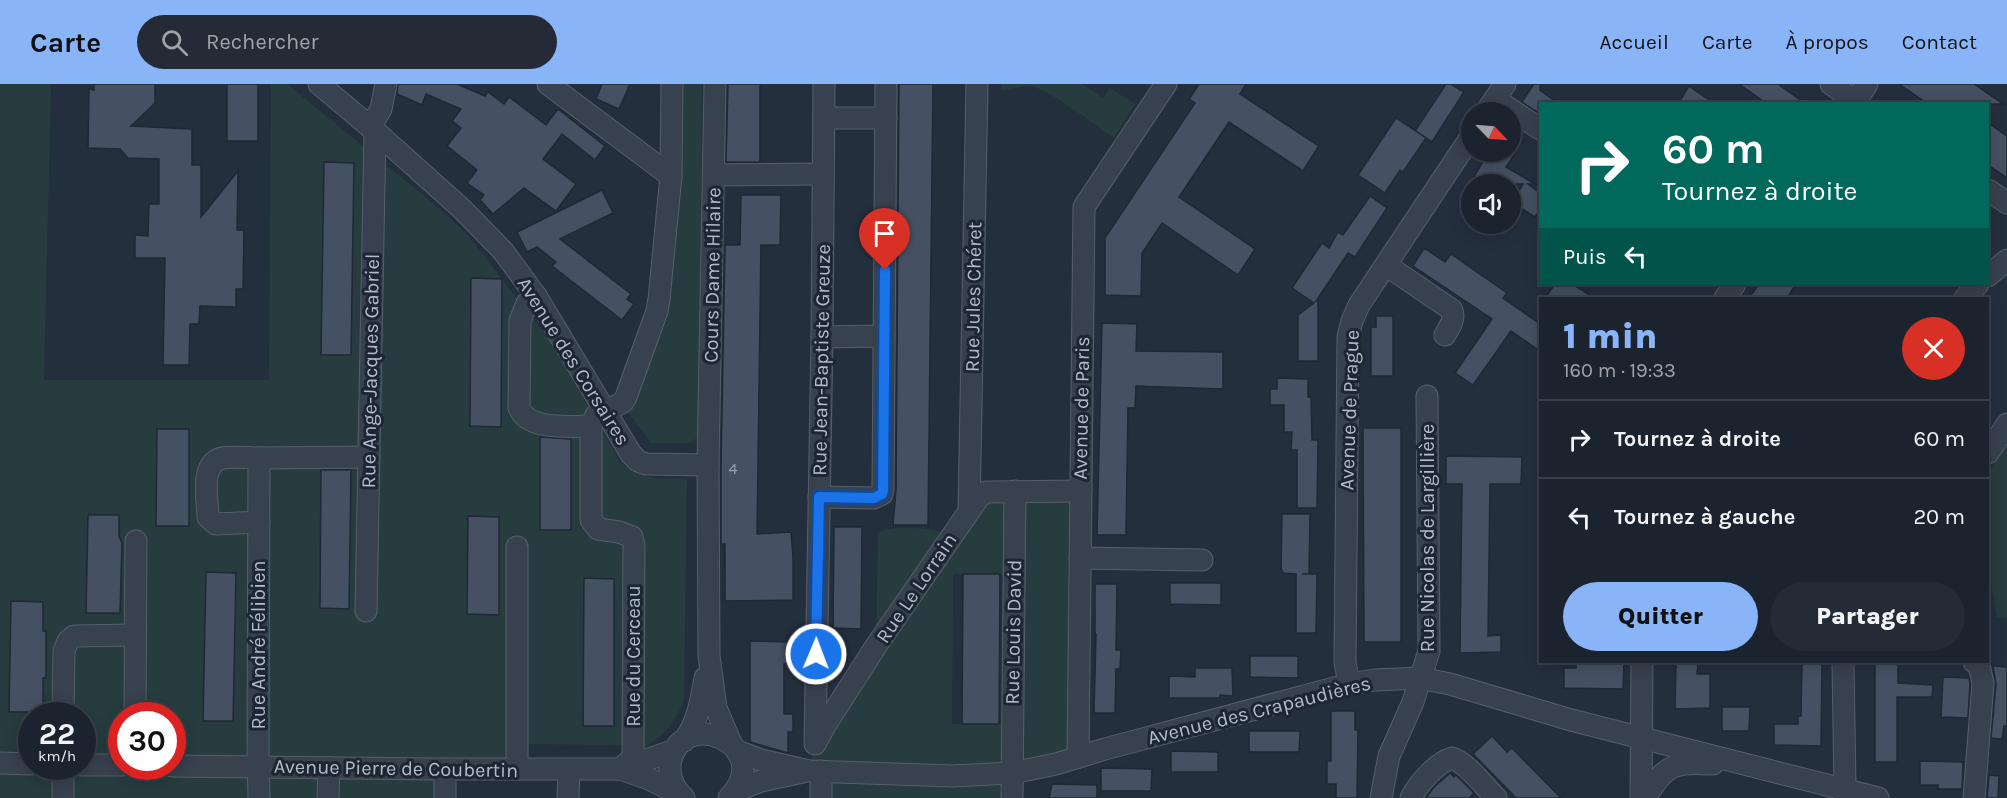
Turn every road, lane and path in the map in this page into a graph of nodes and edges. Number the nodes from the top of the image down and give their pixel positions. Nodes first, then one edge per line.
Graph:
1 (319, 84) edge
2 (386, 84) edge
3 (548, 84) edge
4 (672, 84) edge
5 (715, 84) edge
6 (824, 84) edge
7 (886, 84) edge
8 (977, 84) edge
9 (1166, 84) edge
10 (1831, 84) edge
11 (1859, 98) edge
12 (1496, 99) edge
13 (824, 118) junction
14 (886, 118) junction
15 (1539, 128) edge
16 (372, 129) junction
17 (1461, 152) edge
18 (823, 174) junction
19 (714, 175) junction
20 (671, 176) junction
21 (1989, 191) edge
22 (2007, 203) edge
23 (2007, 260) edge
24 (1386, 265) junction
25 (1989, 275) edge
26 (1977, 285) edge
27 (536, 296) junction
28 (1966, 297) edge
29 (1445, 335) dead end
30 (884, 336) junction
31 (822, 337) junction
32 (1427, 396) dead end
33 (606, 409) junction
34 (2007, 424) edge
35 (591, 426) junction
36 (1989, 451) edge
37 (369, 457) junction
38 (259, 458) junction
39 (708, 465) junction
40 (1014, 491) junction
41 (1081, 491) junction
42 (819, 497) junction
43 (969, 511) junction
44 (259, 522) junction
45 (136, 542) dead end
46 (517, 546) dead end
47 (1080, 558) junction
48 (1202, 560) dead end
49 (366, 611) dead end
50 (135, 635) junction
51 (709, 656) junction
52 (1642, 663) edge
53 (1843, 663) edge
54 (1975, 663) edge
55 (1420, 678) junction
56 (1349, 684) junction
57 (63, 702) edge
58 (135, 702) edge
59 (1642, 738) junction
60 (815, 744) junction
61 (680, 745) junction
62 (734, 747) junction
63 (1078, 757) junction
64 (0, 763) edge
65 (18, 764) edge
66 (1748, 765) junction
67 (186, 766) edge
68 (258, 767) junction
69 (329, 768) junction
70 (445, 769) junction
71 (517, 769) junction
72 (620, 769) junction
73 (569, 770) junction
74 (815, 771) junction
75 (1012, 773) junction
76 (63, 780) edge
77 (1845, 789) junction
78 (732, 795) edge
79 (1411, 795) edge
80 (681, 796) edge
81 (63, 798) edge
82 (259, 798) edge
83 (328, 798) edge
84 (445, 798) edge
85 (568, 798) edge
86 (821, 798) edge
87 (1012, 798) edge
88 (1381, 798) edge
89 (1496, 798) edge
90 (1643, 798) edge
91 (1878, 798) edge
92 (1974, 798) edge

1 - 16 street, Avenue des Corsaires
2 - 16 street
3 - 20 street
4 - 20 street
5 - 19 street, Cours Dame Hilaire
6 - 13 street, Rue Jean-Baptiste Greuze
7 - 14 street
8 - 43 street, Rue Jules Chéret
9 - 41 street, Avenue de Paris
10 - 11 street
12 - 15 street
13 - 14 street
13 - 18 street, Rue Jean-Baptiste Greuze
14 - 30 street
16 - 27 street, Avenue des Corsaires
16 - 37 street, Rue Ange-Jacques Gabriel
17 - 24 street, Avenue de Prague
18 - 19 street
18 - 31 street, Rue Jean-Baptiste Greuze
19 - 39 street, Cours Dame Hilaire
20 - 33 street
21 - 22 street
23 - 25 street
24 - 29 street
24 - 56 street, Avenue de Prague
26 - 28 street
27 - 33 street, Avenue des Corsaires
27 - 35 street
30 - 31 street
30 - 42 street
31 - 42 street, Rue Jean-Baptiste Greuze
32 - 55 street, Rue Nicolas de Largillière
33 - 35 street
33 - 39 street, Avenue des Corsaires
34 - 36 street
35 - 72 street, Rue du Cerceau
37 - 38 street
37 - 49 street, Rue Ange-Jacques Gabriel
38 - 44 street, Rue André Félibien
38 - 44 street
39 - 51 street
40 - 41 street, Rue Le Lorrain
40 - 43 street, Rue Le Lorrain
40 - 75 street, Rue Louis David
41 - 47 street, Avenue de Paris
42 - 60 street, Rue Jean-Baptiste Greuze
43 - 60 street, Rue Le Lorrain
44 - 68 street, Rue André Félibien
45 - 50 street
46 - 71 street
47 - 48 street
47 - 63 street, Avenue de Paris
50 - 57 street
50 - 58 street
51 - 61 street
51 - 62 street
52 - 59 street
53 - 77 street
54 - 92 street
55 - 56 street, Avenue des Crapaudières
55 - 59 street, Avenue des Crapaudières
55 - 88 street, Rue Nicolas de Largillière
56 - 63 street, Avenue des Crapaudières
59 - 66 street, Avenue des Crapaudières
59 - 90 street
60 - 74 street, Rue Le Lorrain
61 - 62 street, Avenue des Crapaudières
61 - 72 street, Avenue Pierre de Coubertin
61 - 80 street
62 - 74 street, Avenue des Crapaudières
62 - 78 street
63 - 75 street, Avenue des Crapaudières
64 - 65 street
66 - 77 street, Avenue des Crapaudières
66 - 90 street
67 - 68 street, Avenue Pierre de Coubertin
68 - 69 street, Avenue Pierre de Coubertin
68 - 82 street, Rue André Félibien
69 - 70 street, Avenue Pierre de Coubertin
69 - 83 street
70 - 71 street, Avenue Pierre de Coubertin
70 - 84 street
71 - 73 street, Avenue Pierre de Coubertin
72 - 73 street, Avenue Pierre de Coubertin
72 - 80 street, Avenue Pierre de Coubertin
73 - 85 street
74 - 75 street, Avenue des Crapaudières
74 - 78 street, Avenue des Crapaudières
74 - 86 street, Rue Le Lorrain
75 - 87 street, Rue Louis David
76 - 81 street
77 - 91 street, Avenue des Crapaudières
79 - 89 street

